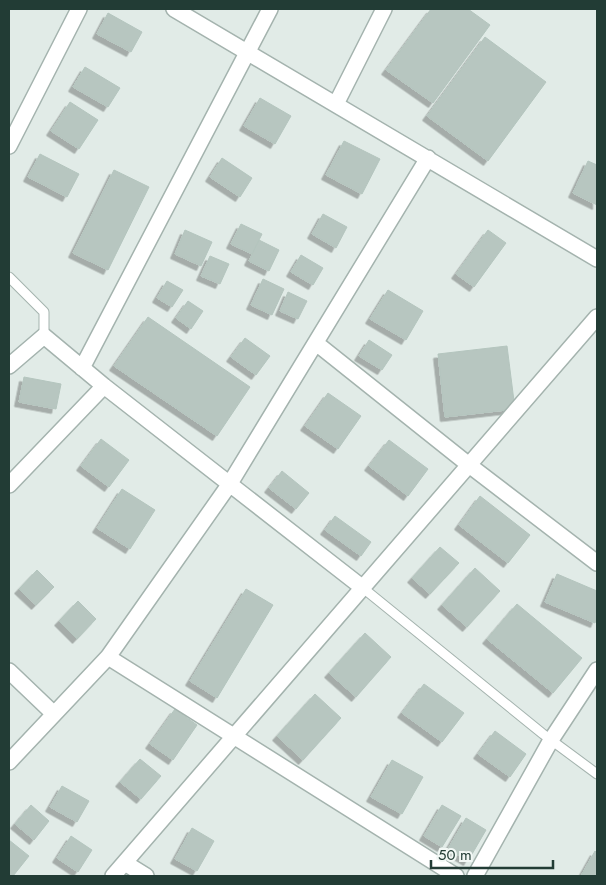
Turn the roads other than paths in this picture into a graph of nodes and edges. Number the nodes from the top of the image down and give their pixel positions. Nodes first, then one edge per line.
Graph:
1 (79, 9) edge
2 (174, 9) edge
3 (270, 9) edge
4 (384, 9) edge
5 (248, 52) junction
6 (336, 104) junction
7 (9, 146) edge
8 (428, 158) junction
9 (597, 259) edge
10 (9, 277) edge
11 (597, 317) edge
12 (44, 336) junction
13 (316, 343) junction
14 (9, 366) edge
15 (82, 368) junction
16 (104, 386) junction
17 (469, 465) junction
18 (9, 484) edge
19 (229, 485) junction
20 (597, 563) edge
21 (363, 588) junction
22 (108, 657) junction
23 (597, 670) edge
24 (9, 671) edge
25 (54, 714) junction
26 (234, 737) junction
27 (551, 740) junction
28 (9, 762) edge
29 (597, 774) edge
30 (125, 863) junction
31 (114, 876) edge
32 (146, 876) edge
33 (456, 876) edge
34 (475, 876) edge

1 - 7 street
2 - 5 street
3 - 5 street
4 - 6 street
5 - 6 street
5 - 15 street
6 - 8 street
8 - 9 street
8 - 13 street
10 - 12 lane
11 - 17 street
12 - 14 street
12 - 15 street
13 - 17 street
13 - 19 street
15 - 16 street
16 - 18 street
16 - 19 street
17 - 20 street
17 - 21 street
19 - 21 street
19 - 22 street
21 - 26 street
21 - 27 lane
22 - 25 street
22 - 26 street
23 - 27 street
24 - 25 street
25 - 28 street
26 - 30 street
26 - 33 street
27 - 29 lane
27 - 34 street
30 - 31 street
30 - 32 street

